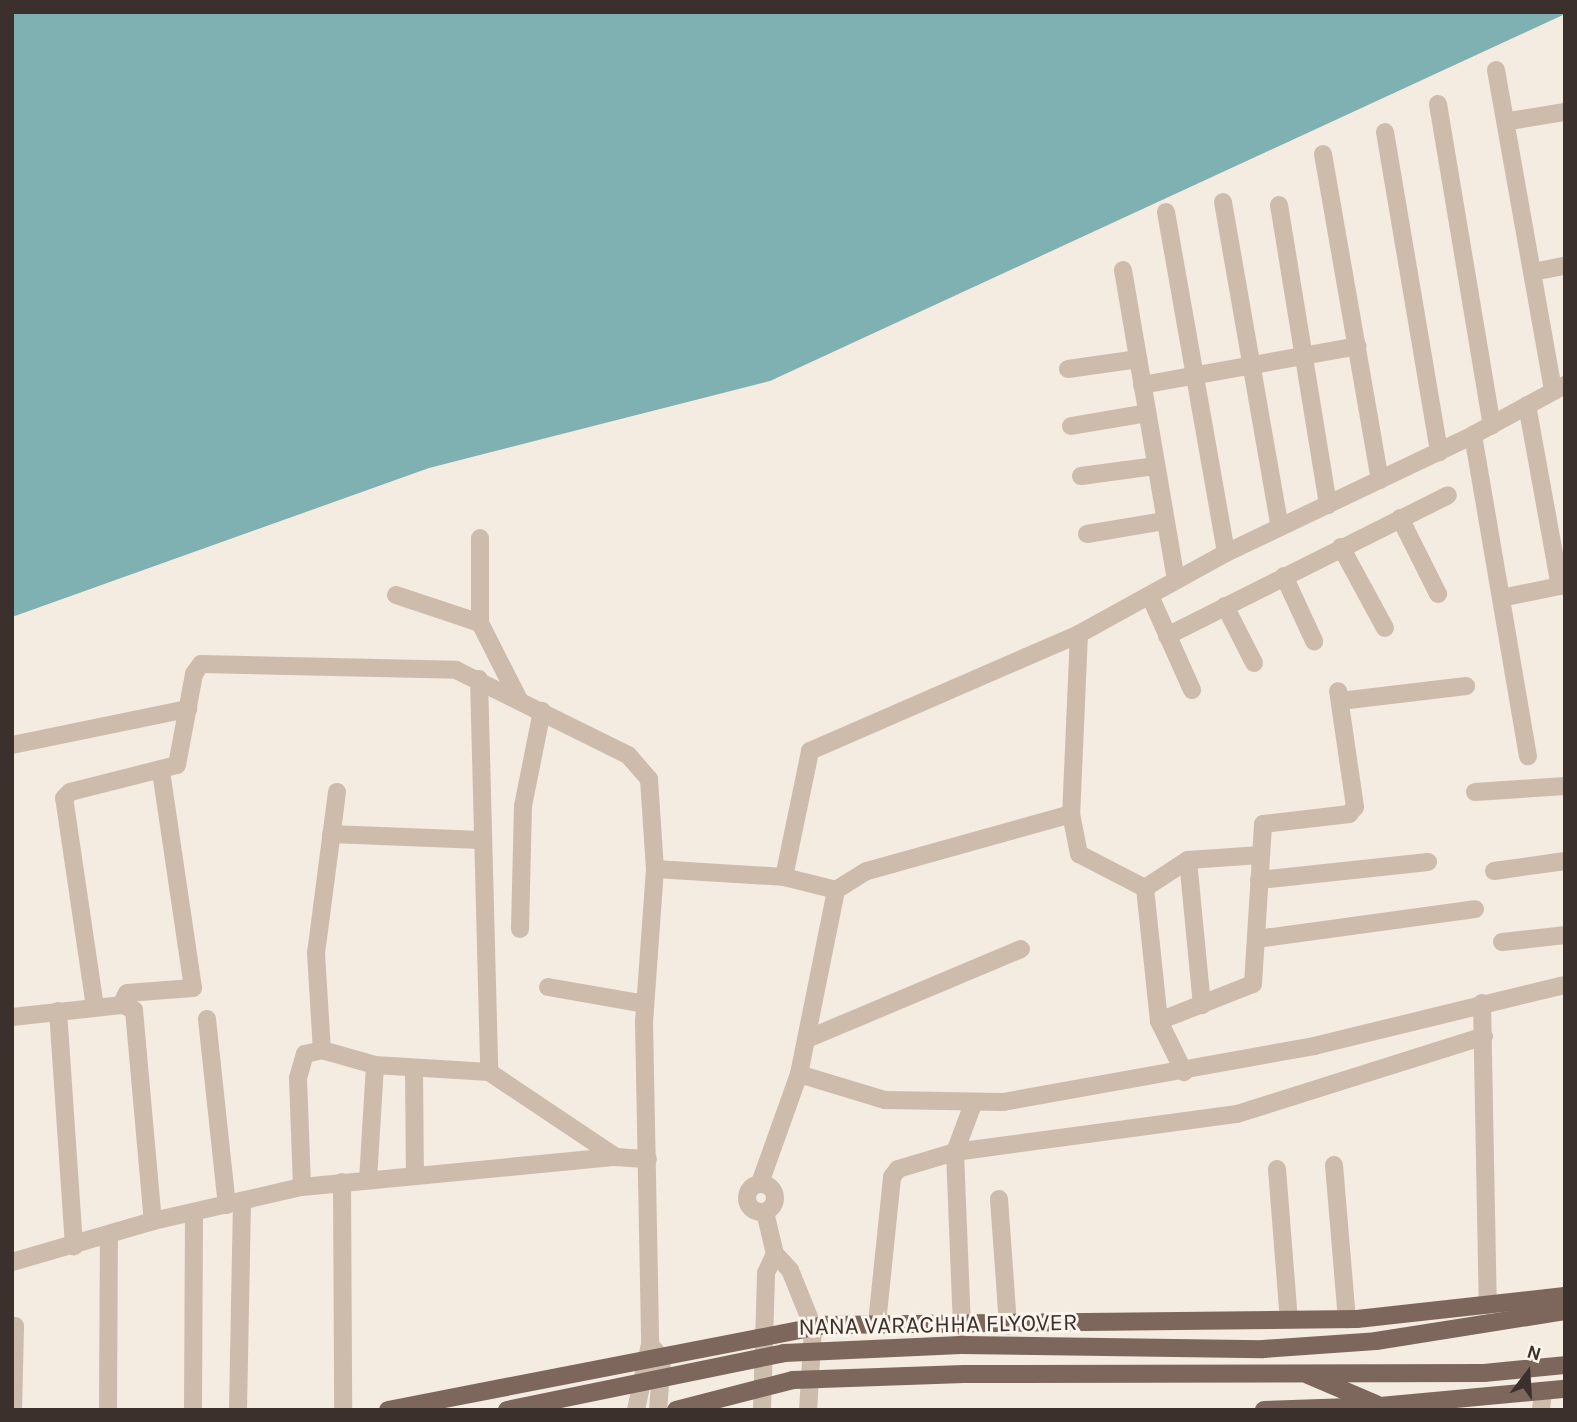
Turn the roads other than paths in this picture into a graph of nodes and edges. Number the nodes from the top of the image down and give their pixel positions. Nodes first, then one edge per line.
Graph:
1 (1496, 69) dead end
2 (1438, 104) dead end
3 (1565, 112) edge
4 (1508, 121) junction
5 (1385, 132) dead end
6 (1323, 154) dead end
7 (1223, 202) dead end
8 (1279, 205) dead end
9 (1166, 212) dead end
10 (1565, 266) edge
11 (1123, 270) dead end
12 (1533, 272) junction
13 (1358, 346) junction
14 (1304, 357) junction
15 (1138, 359) junction
16 (1251, 366) junction
17 (1068, 369) dead end
18 (1194, 375) junction
19 (1142, 385) junction
20 (1559, 388) edge
21 (1527, 405) junction
22 (1147, 413) junction
23 (1492, 425) junction
24 (1071, 426) dead end
25 (1473, 435) junction
26 (1439, 452) junction
27 (1156, 466) junction
28 (1081, 476) dead end
29 (1380, 480) junction
30 (1448, 495) dead end
31 (1328, 505) junction
32 (1400, 518) junction
33 (1166, 521) junction
34 (1280, 527) junction
35 (1087, 534) dead end
36 (480, 538) dead end
37 (1341, 547) junction
38 (1226, 553) junction
39 (1284, 576) junction
40 (1175, 580) junction
41 (1562, 586) edge
42 (1438, 594) dead end
43 (396, 595) dead end
44 (1150, 596) junction
45 (1501, 598) junction
46 (1225, 606) junction
47 (480, 624) junction
48 (1385, 628) dead end
49 (1079, 634) junction
50 (1167, 636) junction
51 (1314, 641) dead end
52 (1254, 663) dead end
53 (479, 679) junction
54 (1466, 686) dead end
55 (1192, 690) dead end
56 (520, 700) junction
57 (188, 709) junction
58 (542, 711) junction
59 (12, 745) edge
60 (1528, 756) dead end
61 (161, 770) junction
62 (1565, 786) edge
63 (337, 792) dead end
64 (1475, 792) dead end
65 (1071, 814) junction
66 (331, 834) junction
67 (481, 840) junction
68 (1260, 855) junction
69 (1188, 860) junction
70 (1565, 861) edge
71 (1429, 862) dead end
72 (655, 869) junction
73 (1494, 871) dead end
74 (784, 877) junction
75 (1259, 880) junction
76 (1145, 888) junction
77 (836, 890) junction
78 (1475, 909) dead end
79 (520, 929) dead end
80 (1565, 934) edge
81 (1257, 939) junction
82 (1502, 942) dead end
83 (1021, 949) dead end
84 (1565, 985) edge
85 (548, 988) dead end
86 (1482, 1003) junction
87 (645, 1004) junction
88 (121, 1005) junction
89 (1202, 1005) junction
90 (95, 1007) junction
91 (58, 1011) junction
92 (12, 1017) edge
93 (207, 1019) dead end
94 (1159, 1021) junction
95 (1484, 1036) junction
96 (807, 1039) junction
97 (322, 1050) junction
98 (374, 1065) junction
99 (414, 1068) junction
100 (489, 1072) junction
101 (1184, 1072) junction
102 (799, 1074) junction
103 (973, 1104) junction
104 (955, 1153) junction
105 (615, 1157) junction
106 (648, 1159) junction
107 (1334, 1165) dead end
108 (1277, 1169) dead end
109 (415, 1174) junction
110 (368, 1181) junction
111 (342, 1182) junction
112 (302, 1187) junction
113 (999, 1199) dead end
114 (235, 1203) junction
115 (194, 1212) junction
116 (153, 1221) junction
117 (109, 1235) junction
118 (74, 1246) junction
119 (775, 1254) junction
120 (12, 1262) edge
121 (1565, 1296) edge
122 (1488, 1305) junction
123 (1556, 1312) edge
124 (1417, 1313) junction
125 (1347, 1319) junction
126 (1289, 1320) junction
127 (877, 1323) junction
128 (15, 1326) dead end
129 (1007, 1326) junction
130 (813, 1327) junction
131 (962, 1327) junction
132 (1453, 1329) junction
133 (765, 1338) junction
134 (1376, 1341) junction
135 (650, 1344) junction
136 (662, 1359) junction
137 (644, 1363) junction
138 (1565, 1365) edge
139 (1302, 1372) junction
140 (1485, 1373) junction
141 (1565, 1389) edge
142 (1543, 1391) junction
143 (1447, 1400) junction
144 (1380, 1406) junction
145 (13, 1410) edge
146 (108, 1410) edge
147 (193, 1410) edge
148 (238, 1410) edge
149 (343, 1410) edge
150 (388, 1410) edge
151 (507, 1410) edge
152 (636, 1410) edge
153 (658, 1410) edge
154 (677, 1410) edge
155 (762, 1410) edge
156 (808, 1410) edge
157 (1264, 1410) edge
158 (1541, 1410) edge

1 - 4 street
2 - 23 street
3 - 4 street
4 - 12 street
5 - 26 street
6 - 13 street
7 - 16 street
8 - 14 street
9 - 18 street
10 - 12 street
11 - 15 street
12 - 20 street
13 - 14 street
13 - 29 street
14 - 16 street
14 - 31 street
15 - 17 street
15 - 19 street
16 - 18 street
16 - 34 street
18 - 19 street
18 - 38 street
19 - 22 street
20 - 21 street
21 - 23 street
21 - 41 street
22 - 24 street
22 - 27 street
23 - 25 street
25 - 26 street
25 - 45 street
26 - 29 street
27 - 28 street
27 - 33 street
29 - 31 street
30 - 32 street
31 - 34 street
32 - 37 street
32 - 42 street
33 - 35 street
33 - 40 street
34 - 38 street
36 - 47 street
37 - 39 street
37 - 48 street
38 - 40 street
39 - 46 street
39 - 51 street
40 - 44 street
41 - 45 street
43 - 47 street
44 - 49 street
44 - 50 street
45 - 60 street
46 - 50 street
46 - 52 street
47 - 56 street
49 - 65 street
49 - 74 street
50 - 55 street
53 - 56 street
53 - 57 street
53 - 67 street
54 - 68 street
56 - 58 street
57 - 59 street
57 - 61 street
58 - 72 street
58 - 79 street
61 - 88 street
61 - 90 street
62 - 64 street
63 - 66 street
65 - 76 street
65 - 77 street
66 - 67 street
66 - 97 street
67 - 100 street
68 - 69 street
68 - 75 street
69 - 76 street
69 - 89 street
70 - 73 street
71 - 75 street
72 - 74 street
72 - 87 street
74 - 77 street
75 - 81 street
76 - 94 street
77 - 96 street
78 - 81 street
80 - 82 street
81 - 89 street
83 - 96 street
84 - 86 street
85 - 87 street
86 - 95 street
86 - 101 street
87 - 106 street
88 - 90 street
88 - 116 street
89 - 94 street
90 - 91 street
91 - 92 street
91 - 118 street
93 - 114 street
94 - 101 street
95 - 104 street
95 - 122 street
96 - 102 street
97 - 98 street
97 - 112 street
98 - 99 street
98 - 110 street
99 - 100 street
99 - 109 street
100 - 105 street
101 - 103 street
102 - 103 street
102 - 119 street
103 - 104 street
104 - 127 street
104 - 131 street
105 - 106 street
105 - 109 street
106 - 135 street
107 - 125 street
108 - 126 street
109 - 110 street
110 - 111 street
111 - 112 street
111 - 149 street
112 - 114 street
113 - 129 street
114 - 115 street
114 - 148 street
115 - 116 street
115 - 147 street
116 - 117 street
117 - 118 street
117 - 146 street
118 - 120 street
119 - 130 street
119 - 133 street
121 - 122 main road
122 - 124 main road
123 - 132 main road, NANA VARACHHA FLYOVER
124 - 125 main road
124 - 132 main road
124 - 134 main road
125 - 126 main road
126 - 129 main road
127 - 130 main road
127 - 131 main road
128 - 145 street
129 - 131 main road
130 - 133 main road
130 - 156 street
132 - 134 main road, NANA VARACHHA FLYOVER
133 - 136 main road
133 - 155 street
134 - 151 main road, NANA VARACHHA FLYOVER
135 - 136 street
135 - 137 street
136 - 137 main road
136 - 153 street
137 - 150 main road
137 - 152 street
138 - 140 main road, NANA VARACHHA FLYOVER
139 - 140 main road, NANA VARACHHA FLYOVER
139 - 144 main road
139 - 154 main road, NANA VARACHHA FLYOVER
140 - 143 main road
141 - 142 main road
142 - 143 main road
142 - 158 street
143 - 144 main road
144 - 157 main road

